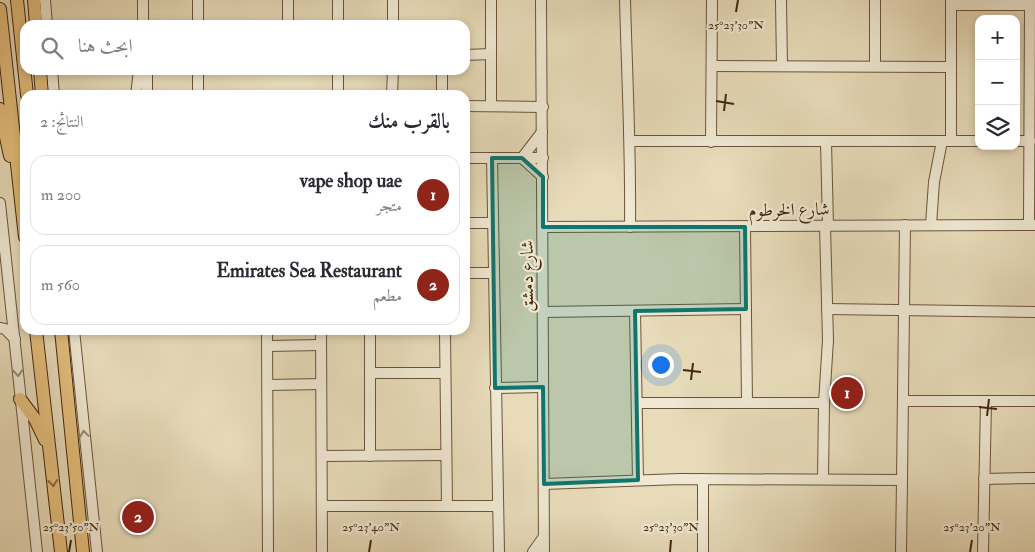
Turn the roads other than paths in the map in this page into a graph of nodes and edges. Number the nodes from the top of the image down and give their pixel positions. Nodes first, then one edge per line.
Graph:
1 (17, 0) edge
2 (34, 0) edge
3 (44, 0) edge
4 (143, 0) edge
5 (198, 0) edge
6 (288, 0) edge
7 (338, 0) edge
8 (393, 0) edge
9 (491, 0) edge
10 (541, 0) edge
11 (625, 0) edge
12 (712, 0) edge
13 (782, 0) edge
14 (875, 0) edge
15 (951, 3) edge
16 (1030, 3) edge
17 (0, 10) edge
18 (36, 20) edge
19 (46, 20) edge
20 (143, 20) edge
21 (198, 20) edge
22 (288, 20) edge
23 (338, 20) edge
24 (393, 20) edge
25 (20, 36) edge
26 (491, 54) junction
27 (470, 55) edge
28 (1033, 60) edge
29 (712, 66) junction
30 (782, 66) junction
31 (875, 66) junction
32 (951, 67) junction
33 (24, 75) edge
34 (52, 75) edge
35 (138, 75) edge
36 (147, 75) edge
37 (198, 75) edge
38 (338, 75) edge
39 (392, 75) edge
40 (442, 75) edge
41 (26, 90) edge
42 (54, 90) edge
43 (137, 90) edge
44 (147, 90) edge
45 (198, 90) edge
46 (338, 90) edge
47 (392, 90) edge
48 (442, 90) edge
49 (470, 106) edge
50 (491, 106) junction
51 (543, 107) junction
52 (0, 109) edge
53 (543, 131) junction
54 (631, 141) junction
55 (946, 141) junction
56 (975, 141) edge
57 (1020, 141) edge
58 (1030, 141) junction
59 (711, 142) junction
60 (826, 142) junction
61 (470, 158) edge
62 (492, 158) junction
63 (522, 158) junction
64 (543, 158) junction
65 (543, 177) junction
66 (20, 197) joint
67 (0, 203) edge
68 (470, 223) edge
69 (493, 223) junction
70 (905, 225) junction
71 (932, 225) junction
72 (1032, 225) edge
73 (827, 226) junction
74 (543, 227) junction
75 (630, 227) junction
76 (745, 227) junction
77 (8, 272) junction
78 (470, 273) edge
79 (494, 273) junction
80 (0, 286) edge
81 (746, 309) junction
82 (827, 309) junction
83 (906, 309) junction
84 (635, 311) junction
85 (543, 312) junction
86 (1035, 312) edge
87 (0, 328) edge
88 (37, 335) edge
89 (61, 335) edge
90 (75, 335) edge
91 (267, 335) edge
92 (321, 335) edge
93 (370, 335) edge
94 (445, 335) edge
95 (16, 338) junction
96 (321, 345) junction
97 (268, 346) junction
98 (370, 373) junction
99 (445, 373) junction
100 (321, 384) junction
101 (269, 385) junction
102 (544, 387) junction
103 (495, 388) junction
104 (20, 400) junction
105 (904, 401) junction
106 (986, 401) junction
107 (1035, 401) edge
108 (824, 402) junction
109 (636, 403) junction
110 (747, 404) junction
111 (50, 452) junction
112 (446, 455) junction
113 (322, 456) junction
114 (370, 456) junction
115 (823, 478) junction
116 (1035, 478) edge
117 (703, 479) junction
118 (984, 479) junction
119 (638, 480) junction
120 (902, 480) junction
121 (544, 484) junction
122 (322, 506) junction
123 (447, 506) junction
124 (498, 506) junction
125 (79, 520) junction
126 (544, 537) junction
127 (38, 552) edge
128 (60, 552) edge
129 (83, 552) edge
130 (91, 552) edge
131 (97, 552) edge
132 (268, 552) edge
133 (322, 552) edge
134 (499, 552) edge
135 (533, 552) edge
136 (544, 552) edge
137 (554, 552) edge
138 (703, 552) edge
139 (901, 552) edge
140 (983, 552) edge

1 - 25 main road
2 - 18 main road
3 - 19 street
4 - 20 street
5 - 21 street
6 - 22 street
7 - 23 street
8 - 24 street
9 - 26 street
10 - 51 street, شارع دمشق
11 - 54 street
12 - 29 street
13 - 30 street
14 - 31 street
15 - 16 street
15 - 32 street
16 - 28 street
17 - 66 main road
26 - 27 street
26 - 50 street
28 - 58 street
29 - 30 street
29 - 59 street
30 - 31 street
31 - 32 street
32 - 55 street
33 - 41 main road
34 - 42 street
35 - 43 street
36 - 44 street
37 - 45 street
38 - 46 street
39 - 47 street
40 - 48 street
49 - 50 street
50 - 51 street
51 - 53 street, شارع دمشق
52 - 66 main road
53 - 63 street
53 - 64 street, شارع دمشق
54 - 59 street
54 - 75 street
55 - 56 street
55 - 60 street
55 - 71 street
57 - 58 street
58 - 72 street
59 - 60 street
60 - 73 street
61 - 62 street
62 - 63 street
62 - 69 street
63 - 64 street
63 - 65 street
64 - 65 street, شارع دمشق
65 - 74 street, شارع دمشق
67 - 77 street
68 - 69 street
69 - 79 street
70 - 71 street, شارع الخرطوم
70 - 73 street, شارع الخرطوم
70 - 83 street
71 - 72 street, شارع الخرطوم
73 - 76 street, شارع الخرطوم
73 - 82 street
74 - 75 street, شارع الخرطوم
74 - 85 street, شارع دمشق
75 - 76 street, شارع الخرطوم
76 - 81 street
77 - 80 street
77 - 95 street
78 - 79 street
79 - 103 street
81 - 84 street
81 - 110 street
82 - 83 street
82 - 108 street
83 - 86 street
83 - 105 street
84 - 85 street
84 - 109 street
85 - 102 street, شارع دمشق
87 - 95 street
88 - 111 main road
89 - 125 main road
131 -> 90 street
91 - 97 street
92 - 96 street
93 - 98 street
94 - 99 street
95 -> 104 street
96 - 97 street
96 - 100 street
97 - 101 street
98 - 99 street
98 - 114 street
99 - 112 street
100 - 101 street
100 - 113 street
101 - 132 street
102 - 103 street
102 - 121 street, شارع دمشق
103 - 124 street
104 - 111 main road
104 - 127 street
105 - 106 street
105 - 120 street
106 - 107 street
106 - 118 street
108 - 110 street
108 - 115 street
109 - 110 street
109 - 119 street
111 -> 128 main road
112 - 114 street
112 - 123 street
113 - 114 street
113 - 122 street
115 - 117 street
115 - 120 street
116 - 118 street
117 - 119 street
117 - 138 street
118 - 140 street
119 - 121 street
120 - 139 street
121 - 126 street, شارع دمشق
122 - 123 street
122 - 133 street
123 - 124 street
124 - 134 street
125 - 129 main road
125 - 130 main road
126 - 135 street
126 - 136 street, شارع دمشق
126 - 137 street

